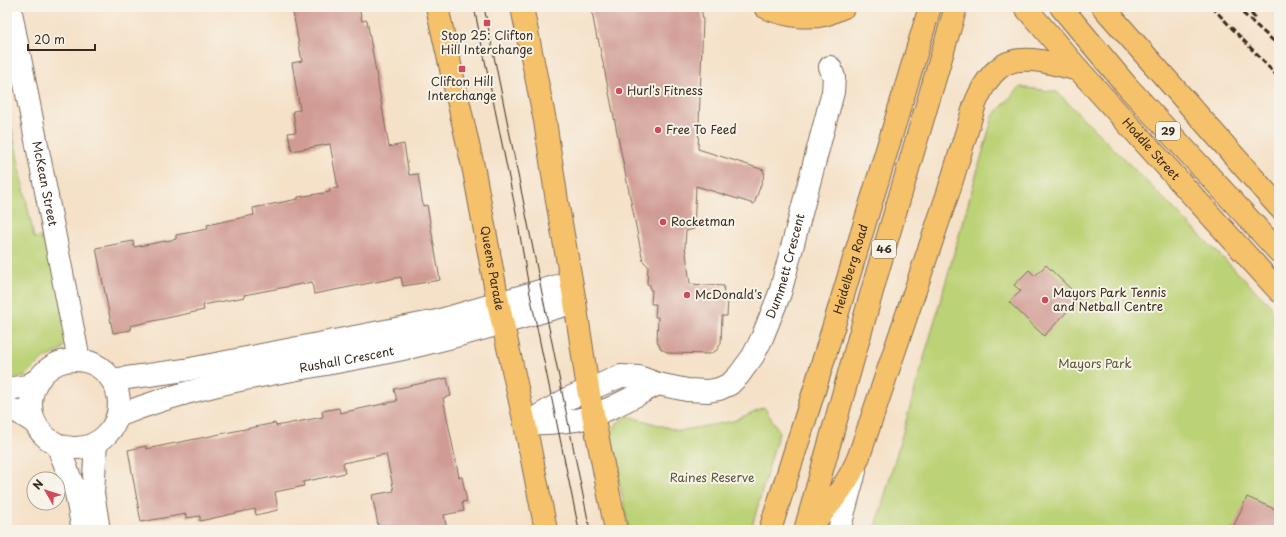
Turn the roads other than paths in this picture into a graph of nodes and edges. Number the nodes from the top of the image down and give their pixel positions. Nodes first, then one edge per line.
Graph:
1 (10, 7) edge
2 (437, 7) edge
3 (522, 7) edge
4 (765, 7) edge
5 (844, 7) edge
6 (1026, 7) edge
7 (1061, 7) edge
8 (1103, 7) edge
9 (930, 10) edge
10 (955, 10) edge
11 (830, 67) dead end
12 (1079, 70) junction
13 (1279, 207) edge
14 (1279, 252) edge
15 (1279, 290) edge
16 (573, 292) junction
17 (500, 313) junction
18 (79, 360) junction
19 (40, 378) junction
20 (112, 380) junction
21 (658, 384) junction
22 (7, 389) edge
23 (588, 389) junction
24 (7, 407) edge
25 (593, 414) junction
26 (118, 416) junction
27 (35, 423) junction
28 (525, 424) junction
29 (96, 443) junction
30 (57, 444) junction
31 (859, 456) junction
32 (83, 530) edge
33 (99, 530) edge
34 (546, 530) edge
35 (616, 530) edge
36 (770, 530) edge
37 (807, 530) edge
38 (839, 530) edge

1 - 18 street, McKean Street
2 - 17 main road, Queens Parade
3 - 16 main road
4 - 5 main road
6 - 12 main road, Hoddle Street / 29
7 - 14 main road, Hoddle Street / 29
8 - 13 main road
9 - 36 main road, Heidelberg Road / 46
10 - 37 main road, 46
11 - 21 street, Dummett Crescent
12 - 15 main road, Hoddle Street / 29
12 - 31 main road
16 - 17 street, Rushall Crescent
16 - 23 main road
17 - 20 street, Rushall Crescent
17 - 26 street, Rushall Crescent
17 - 28 main road, Queens Parade
18 - 19 street
18 - 20 street
19 - 22 street
19 - 27 street
20 - 26 street
21 - 23 street, Dummett Crescent
21 - 25 street
23 - 25 main road
23 - 28 street, Dummett Crescent
24 - 27 street
25 - 28 street
25 - 35 main road
26 - 29 street
27 - 30 street
28 - 34 main road, Queens Parade
29 - 30 street
29 - 33 street
30 - 32 street
31 - 37 main road
31 - 38 street

